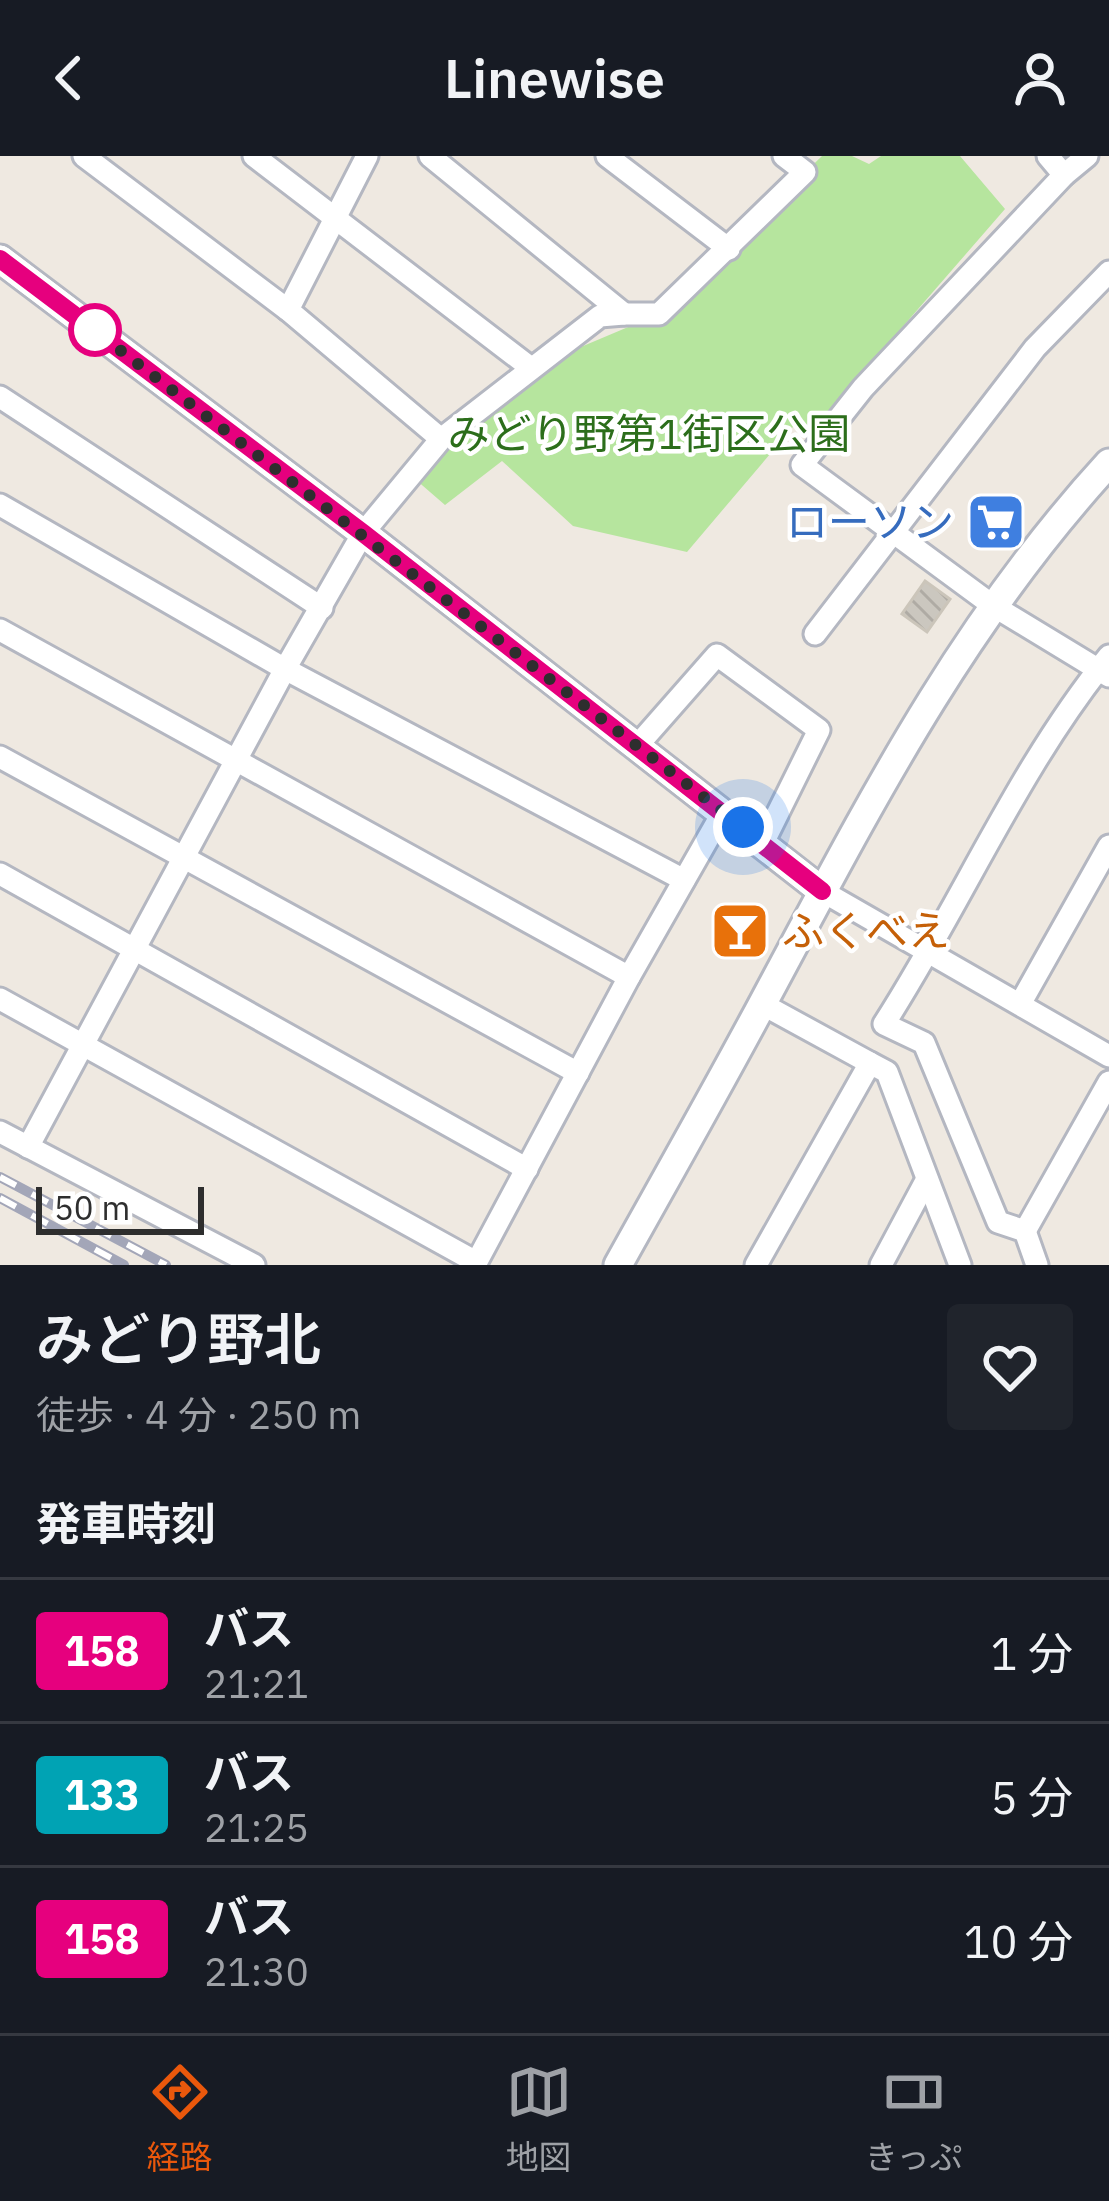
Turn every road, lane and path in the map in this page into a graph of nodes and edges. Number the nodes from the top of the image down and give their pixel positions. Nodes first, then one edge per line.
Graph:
1 (84, 156) edge
2 (254, 156) edge
3 (367, 156) edge
4 (430, 156) edge
5 (607, 156) edge
6 (784, 156) edge
7 (1048, 156) edge
8 (1087, 156) edge
9 (807, 164) edge
10 (1064, 175) junction
11 (334, 219) junction
12 (729, 249) junction
13 (0, 259) edge
14 (1109, 272) edge
15 (288, 310) junction
16 (624, 314) junction
17 (531, 368) junction
18 (0, 397) edge
19 (441, 439) junction
20 (1109, 464) edge
21 (0, 505) edge
22 (891, 532) junction
23 (363, 533) junction
24 (992, 605) junction
25 (322, 608) junction
26 (0, 630) edge
27 (815, 634) dead end
28 (1106, 667) edge
29 (285, 669) junction
30 (638, 746) junction
31 (0, 757) edge
32 (236, 760) junction
33 (723, 812) junction
34 (763, 843) junction
35 (1109, 846) edge
36 (182, 860) junction
37 (0, 874) edge
38 (684, 880) junction
39 (822, 891) junction
40 (134, 949) junction
41 (929, 954) junction
42 (629, 977) junction
43 (0, 999) edge
44 (762, 1004) junction
45 (1020, 1004) junction
46 (81, 1045) junction
47 (1109, 1056) edge
48 (870, 1063) junction
49 (578, 1073) junction
50 (1109, 1082) edge
51 (0, 1132) edge
52 (28, 1147) junction
53 (527, 1169) junction
54 (927, 1179) junction
55 (1025, 1231) junction
56 (476, 1263) edge
57 (254, 1265) edge
58 (618, 1265) edge
59 (756, 1265) edge
60 (881, 1265) edge
61 (960, 1265) edge
62 (1037, 1265) edge

1 - 15 street
2 - 11 street
3 - 11 street
4 - 16 street
5 - 12 street
6 - 9 street
7 - 10 street
8 - 10 street
9 - 12 street
10 - 22 street
11 - 15 street
11 - 17 street
12 - 16 street
13 - 23 street
14 - 22 street
15 - 19 street
16 - 17 street
17 - 19 street
18 - 25 street
19 - 23 street
20 - 24 street
21 - 29 street
22 - 24 street
22 - 27 street
23 - 25 street
23 - 30 street
24 - 28 street
24 - 39 street
25 - 29 street
26 - 32 street
28 - 41 street
29 - 32 street
29 - 38 street
30 - 33 street
30 - 34 street
31 - 36 street
32 - 36 street
32 - 42 street
33 - 34 street
33 - 38 street
34 - 39 street
35 - 45 street
36 - 40 street
36 - 49 street
37 - 40 street
38 - 42 street
39 - 41 street
39 - 44 street
40 - 46 street
40 - 53 street
41 - 45 street
41 - 55 street
42 - 49 street
43 - 46 street
44 - 48 street
44 - 58 street
45 - 47 street
46 - 52 street
46 - 56 street
48 - 54 street
48 - 59 street
49 - 53 street
50 - 55 street
51 - 52 street
52 - 57 street
53 - 56 street
54 - 60 street
54 - 61 street
55 - 62 street

